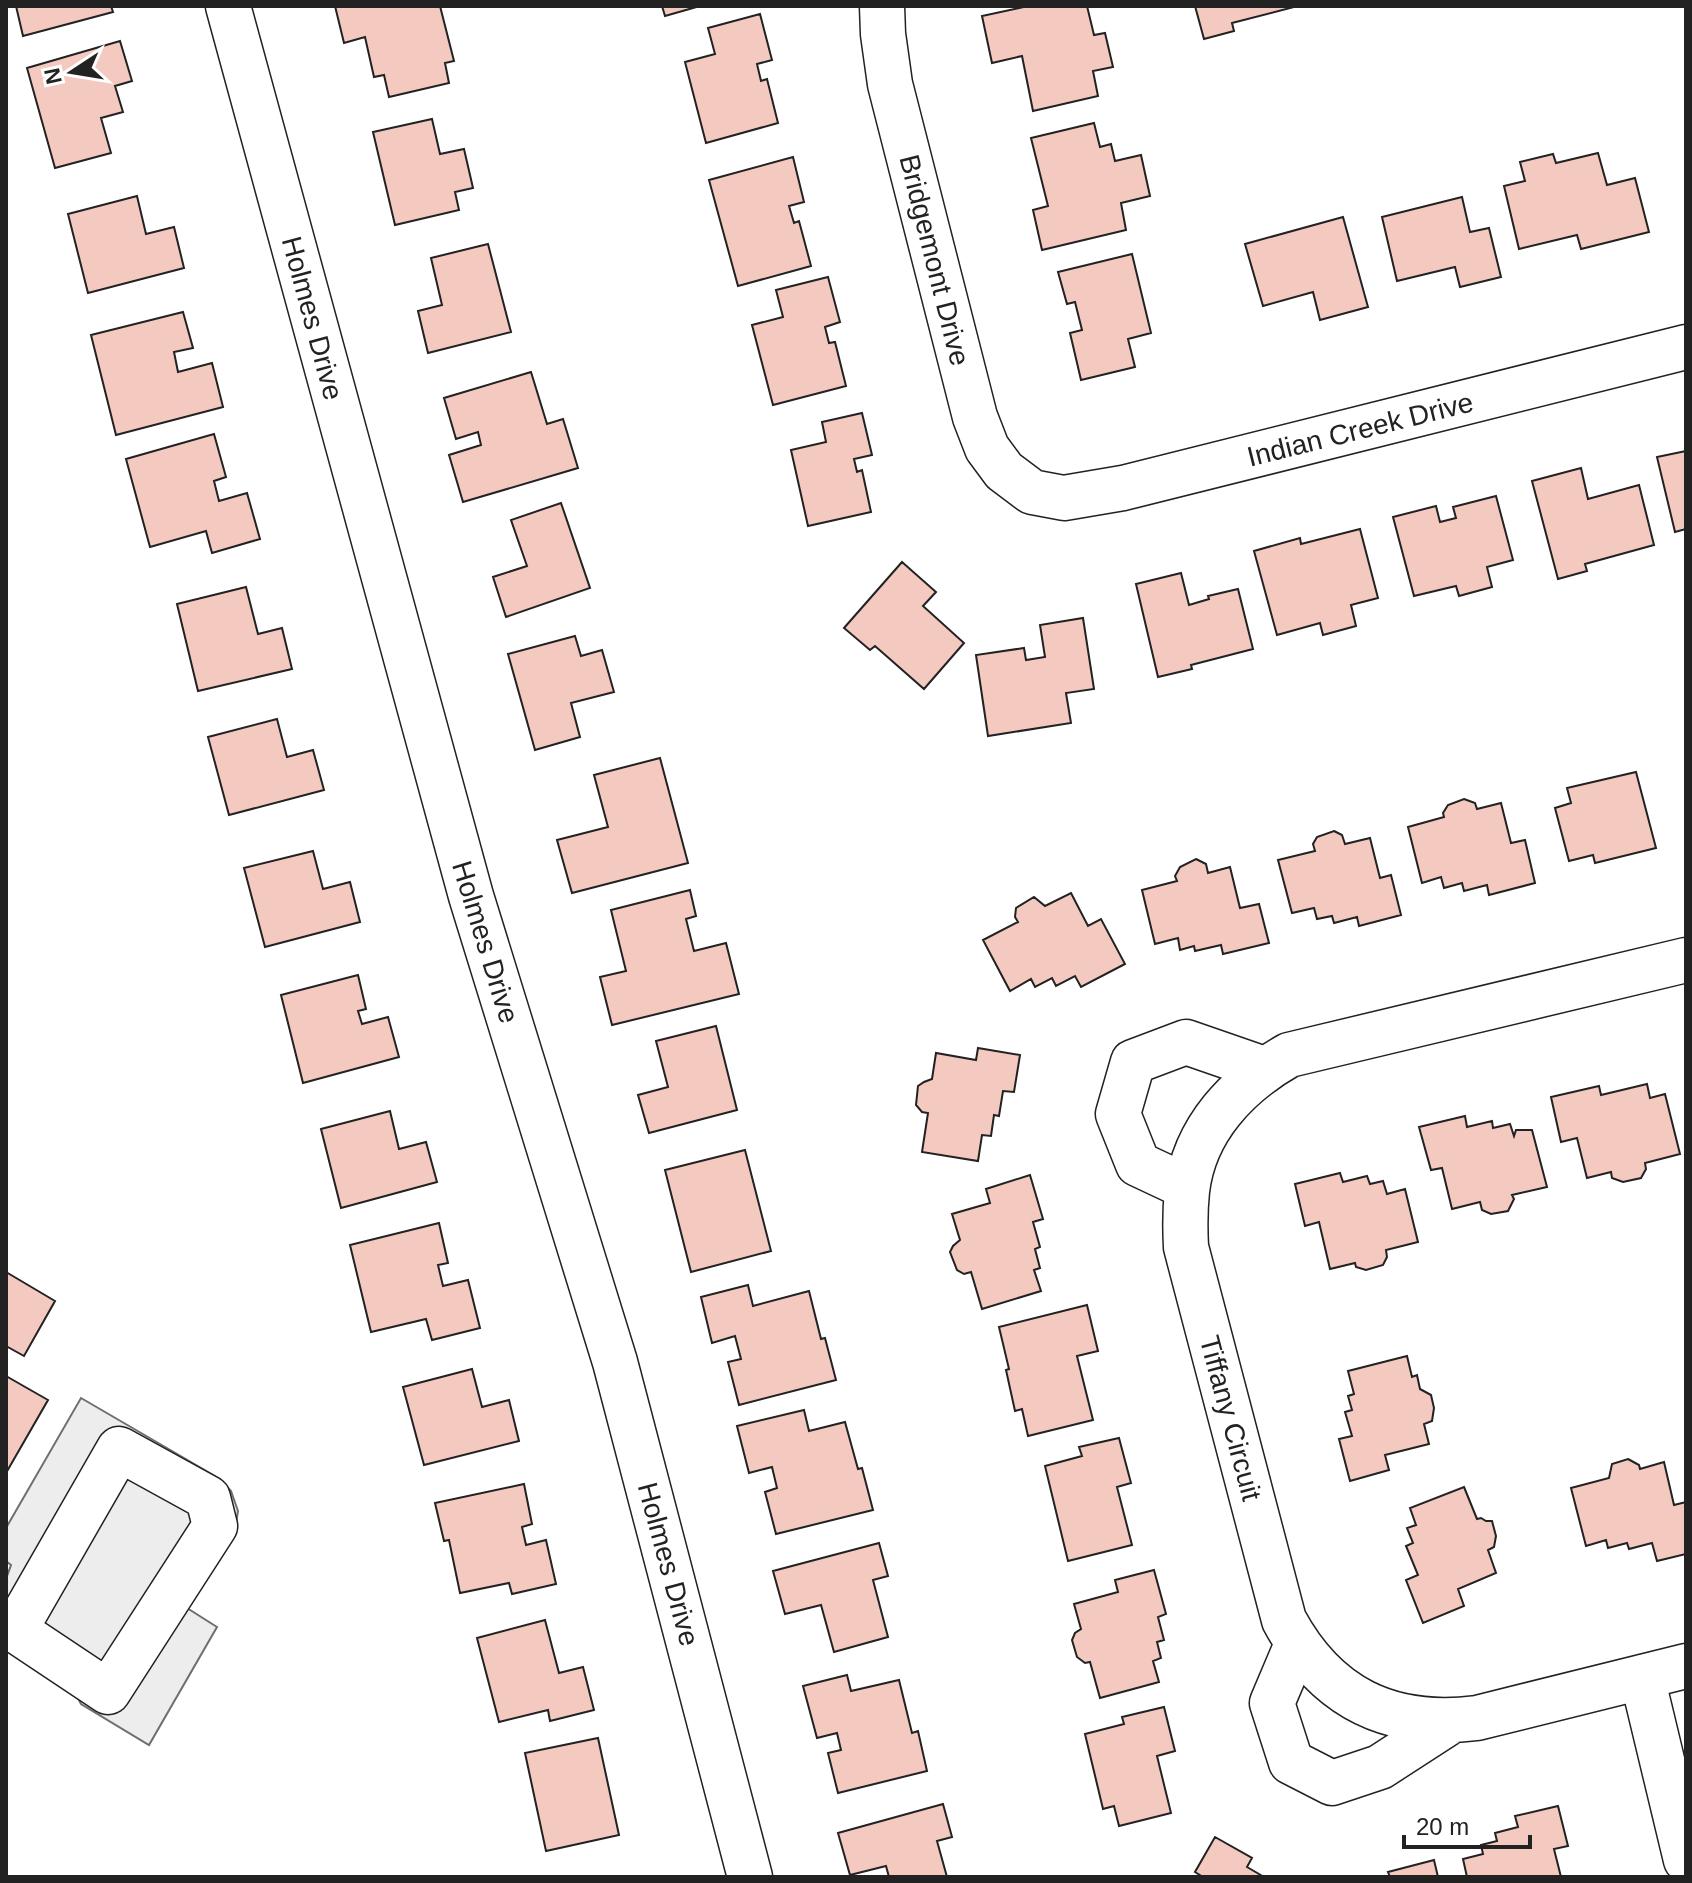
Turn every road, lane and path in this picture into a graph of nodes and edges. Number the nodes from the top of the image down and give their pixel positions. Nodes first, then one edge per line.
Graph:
1 (228, 6) edge
2 (882, 6) edge
3 (1686, 347) edge
4 (1032, 492) joint
5 (1686, 960) edge
6 (1264, 1069) junction
7 (1187, 1187) junction
8 (10, 1628) edge
9 (1297, 1644) junction
10 (1686, 1666) edge
11 (1642, 1677) junction
12 (1451, 1721) junction
13 (1686, 1860) edge
14 (750, 1877) edge

1 - 14 street, Holmes Drive
2 - 4 street, Bridgemont Drive
3 - 4 street, Indian Creek Drive
5 - 6 street, Tiffany Circuit
6 - 7 street, Tiffany Circuit
6 - 7 street
7 - 9 street, Tiffany Circuit
8 - 8 street
9 - 12 street, Tiffany Circuit
9 - 12 street, Tiffany Circuit
10 - 11 street, Tiffany Circuit
11 - 12 street, Tiffany Circuit
11 - 13 street

